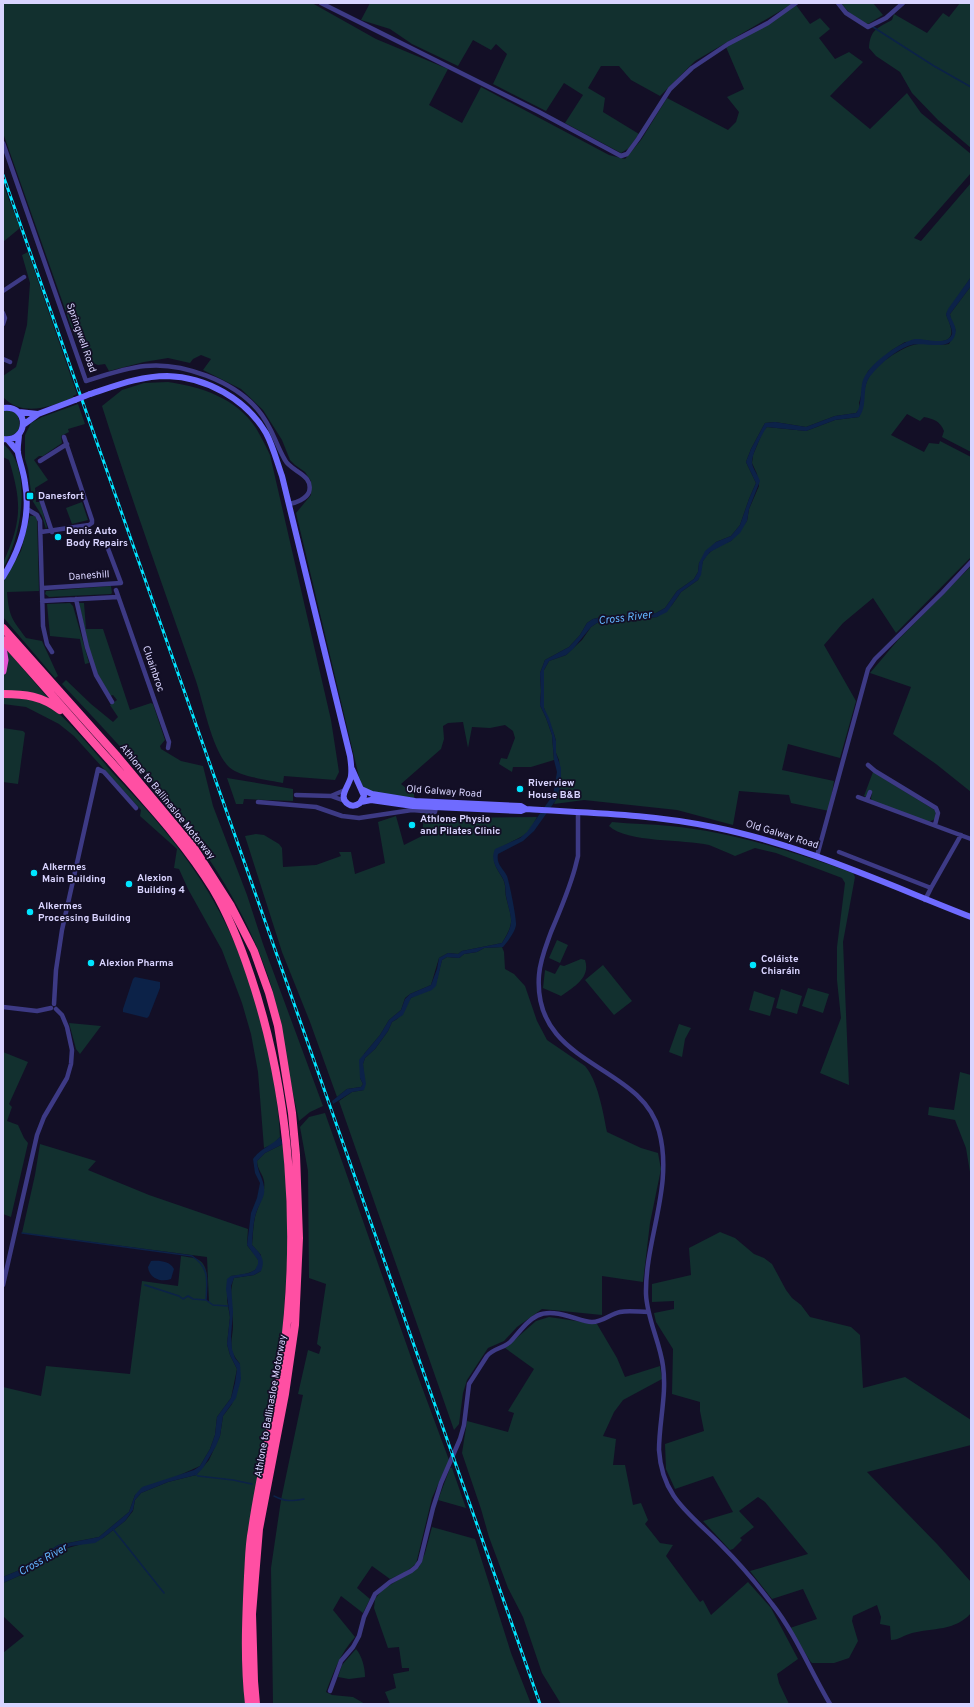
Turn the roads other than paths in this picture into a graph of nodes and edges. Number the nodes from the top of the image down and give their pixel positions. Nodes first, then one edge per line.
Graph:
1 (322, 3) edge
2 (796, 3) edge
3 (838, 3) edge
4 (903, 3) edge
5 (3, 143) edge
6 (24, 277) dead end
7 (3, 292) edge
8 (3, 313) edge
9 (3, 324) edge
10 (3, 359) edge
11 (10, 362) dead end
12 (3, 401) edge
13 (6, 407) edge
14 (19, 412) junction
15 (38, 414) junction
16 (23, 425) junction
17 (19, 434) junction
18 (64, 436) dead end
19 (5, 439) edge
20 (67, 444) junction
21 (18, 452) junction
22 (40, 461) dead end
23 (40, 493) dead end
24 (289, 504) junction
25 (27, 509) junction
26 (41, 532) junction
27 (52, 532) junction
28 (107, 546) dead end
29 (971, 562) edge
30 (3, 577) edge
31 (43, 588) junction
32 (116, 590) dead end
33 (118, 597) junction
34 (76, 599) junction
35 (42, 601) junction
36 (3, 628) edge
37 (3, 640) edge
38 (3, 648) edge
39 (52, 652) dead end
40 (3, 671) edge
41 (3, 694) edge
42 (112, 702) dead end
43 (77, 724) junction
44 (168, 748) dead end
45 (868, 765) dead end
46 (352, 769) junction
47 (360, 788) junction
48 (346, 789) junction
49 (870, 792) dead end
50 (296, 795) dead end
51 (302, 796) junction
52 (331, 796) junction
53 (858, 796) dead end
54 (867, 800) junction
55 (345, 801) junction
56 (258, 802) dead end
57 (361, 802) junction
58 (300, 805) junction
59 (436, 807) junction
60 (136, 808) dead end
61 (526, 809) junction
62 (578, 812) junction
63 (935, 825) junction
64 (961, 835) junction
65 (971, 839) edge
66 (839, 852) dead end
67 (817, 856) junction
68 (931, 888) junction
69 (925, 900) junction
70 (971, 917) edge
71 (3, 1007) edge
72 (54, 1007) junction
73 (3, 1285) edge
74 (648, 1312) junction
75 (330, 1691) dead end
76 (249, 1704) edge
77 (256, 1704) edge
78 (830, 1704) edge

1 - 2 street
3 - 4 street
5 - 24 street, Springwell Road
6 - 7 street
8 - 9 street
10 - 11 street
12 - 13 main road
13 - 14 main road
14 - 15 main road
14 - 16 main road
15 - 16 main road
15 - 24 main road, bridge
16 - 17 main road
17 - 19 main road
17 - 21 main road
18 - 20 street
19 - 21 main road
20 - 22 street
20 - 27 street
21 - 25 main road
23 - 27 street
24 - 46 main road
25 - 26 street
25 - 30 main road
26 - 27 street
26 - 31 street
28 - 31 street, Daneshill
29 - 67 street
31 - 35 street
32 - 33 street, Cluainbroc
33 - 34 street
33 - 44 street, Cluainbroc
34 - 35 street
34 - 42 street
35 - 39 street
36 - 77 highway, Athlone to Ballinasloe Motorway
37 - 43 highway, Athlone to Ballinasloe Motorway
38 - 40 highway
41 - 43 highway
43 - 76 highway, Athlone to Ballinasloe Motorway
45 - 63 street
46 - 47 main road
46 - 48 main road
47 - 48 main road
47 - 57 main road
47 - 61 main road, Old Galway Road
48 - 52 street
48 - 55 main road
49 - 54 street
50 - 51 street
51 - 52 street
51 - 58 street
52 - 55 street
53 - 54 street
54 - 63 street
55 - 57 main road
56 - 58 street
57 - 59 main road, Old Galway Road
58 - 59 street
59 - 61 main road, Old Galway Road
60 - 72 street
61 - 62 main road, Old Galway Road
62 - 67 main road, Old Galway Road
62 - 74 street
63 - 64 street
64 - 65 street
64 - 68 street
66 - 68 street
67 - 69 main road, Old Galway Road
68 - 69 street
69 - 70 main road, Old Galway Road
71 - 72 street
72 - 73 street
74 - 75 street
74 - 78 street

